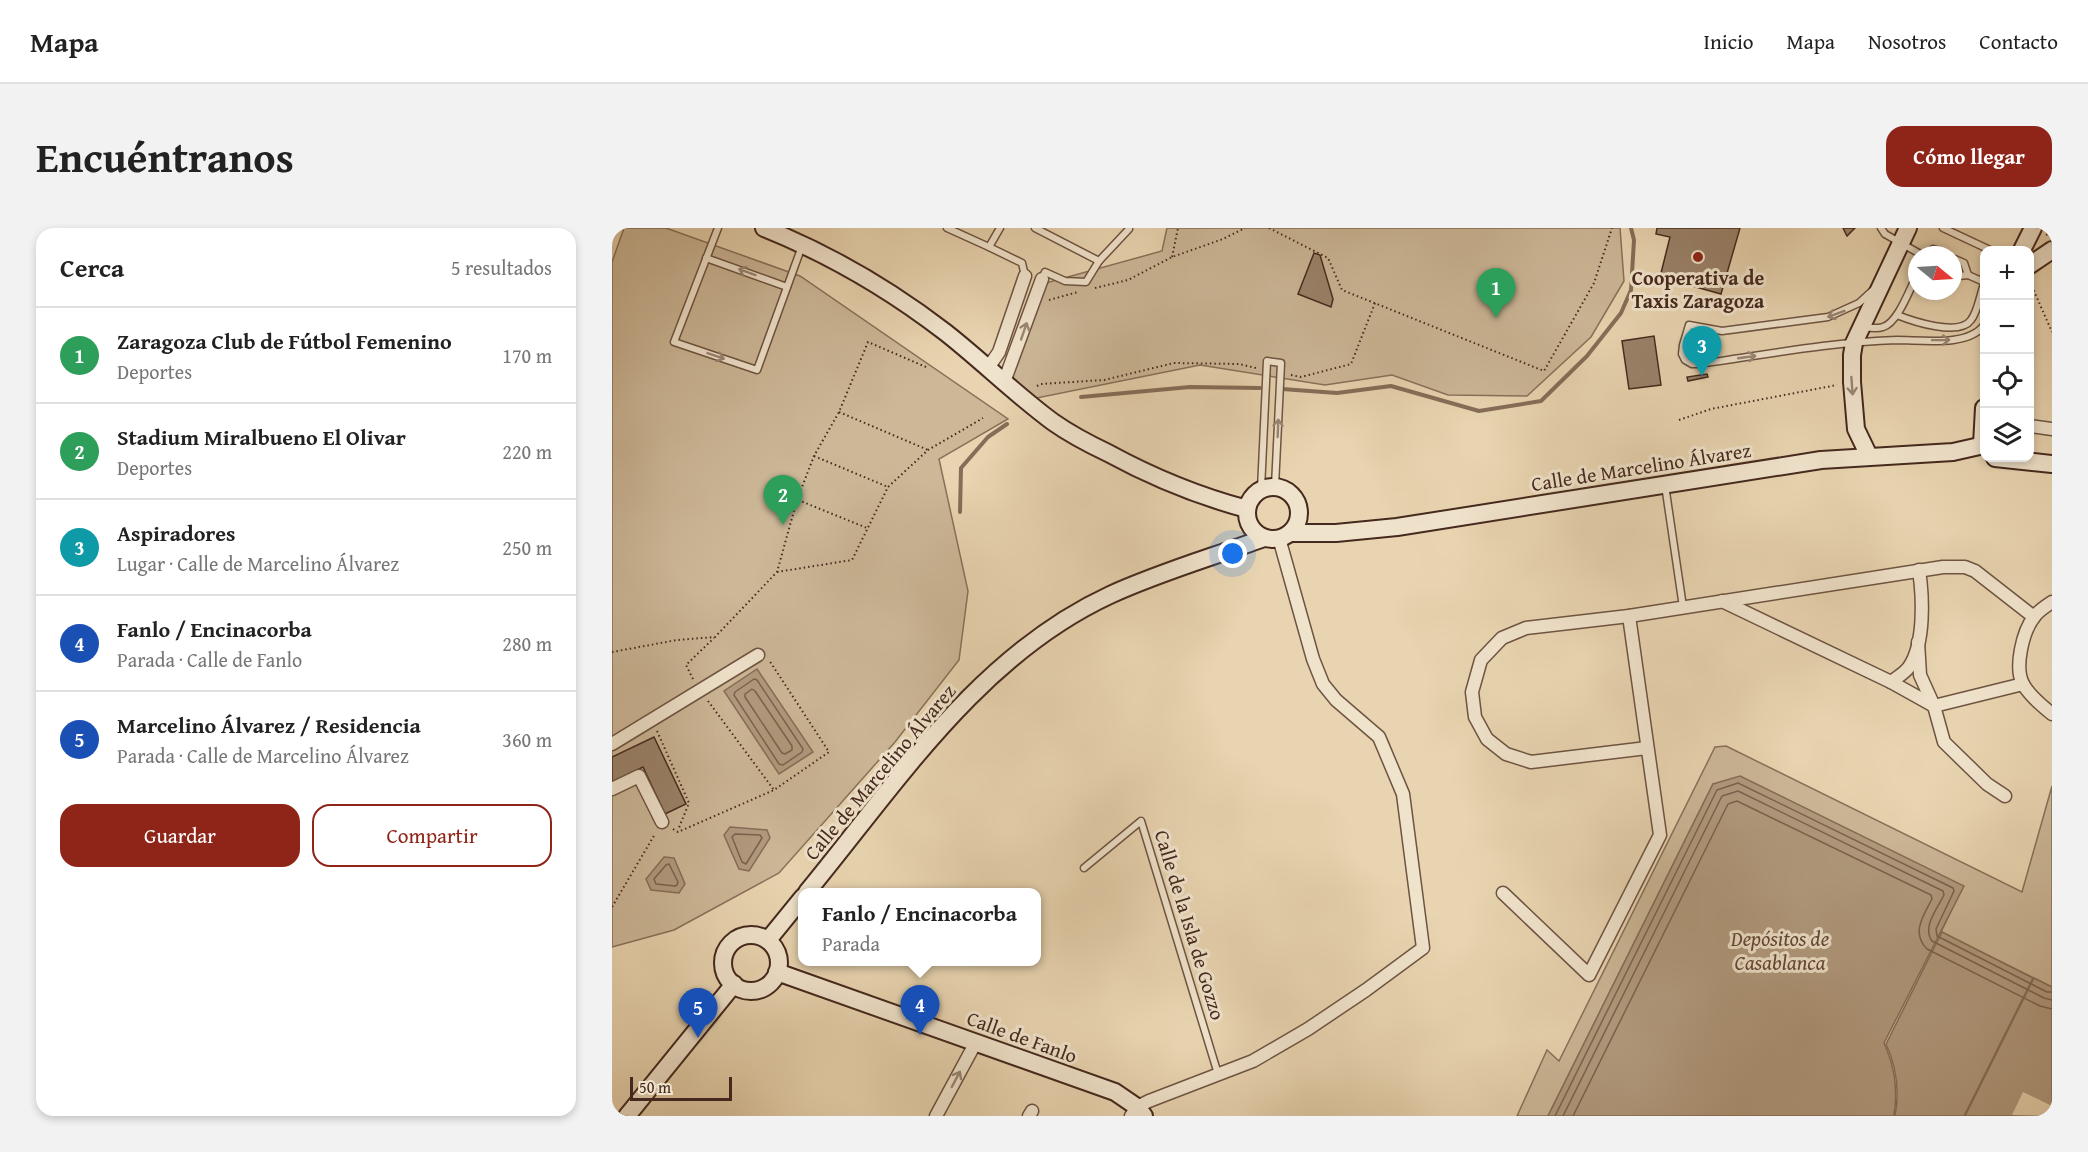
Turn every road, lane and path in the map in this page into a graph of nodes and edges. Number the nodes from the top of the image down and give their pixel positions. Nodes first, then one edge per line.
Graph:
1 (718, 228) edge
2 (764, 228) edge
3 (946, 228) edge
4 (1000, 228) edge
5 (1035, 228) edge
6 (1127, 228) edge
7 (1178, 228) edge
8 (1245, 228) edge
9 (1269, 228) edge
10 (1612, 228) edge
11 (1881, 228) edge
12 (1943, 228) edge
13 (2033, 228) edge
14 (1905, 235) edge
15 (803, 243) junction
16 (1915, 246) edge
17 (1981, 246) edge
18 (2024, 246) edge
19 (989, 247) junction
20 (2052, 250) edge
21 (1172, 257) junction
22 (706, 258) junction
23 (1099, 261) junction
24 (2034, 262) edge
25 (1962, 263) edge
26 (1968, 274) junction
27 (1962, 275) edge
28 (1025, 276) joint
29 (1042, 279) joint
30 (1883, 280) junction
31 (1980, 281) edge
32 (787, 287) junction
33 (2034, 291) edge
34 (1908, 293) edge
35 (1980, 295) edge
36 (1045, 300) dead end
37 (1375, 303) junction
38 (1897, 315) junction
39 (1862, 327) junction
40 (1884, 327) junction
41 (1980, 331) edge
42 (2052, 332) edge
43 (1880, 341) junction
44 (1854, 343) junction
45 (926, 368) dead end
46 (988, 368) junction
47 (1267, 370) junction
48 (1280, 373) junction
49 (1004, 382) junction
50 (1852, 382) junction
51 (1037, 386) dead end
52 (839, 412) junction
53 (983, 418) dead end
54 (1679, 420) dead end
55 (2034, 427) edge
56 (1856, 429) junction
57 (2052, 429) edge
58 (1980, 449) edge
59 (928, 450) junction
60 (2034, 451) edge
61 (2052, 454) edge
62 (814, 456) junction
63 (1869, 456) junction
64 (1842, 458) junction
65 (2033, 462) edge
66 (2052, 464) edge
67 (1665, 484) junction
68 (888, 487) junction
69 (1268, 488) junction
70 (797, 500) junction
71 (1247, 509) junction
72 (1299, 517) junction
73 (1251, 527) junction
74 (867, 528) junction
75 (1336, 533) junction
76 (1278, 536) junction
77 (1240, 547) junction
78 (1919, 570) junction
79 (777, 572) junction
80 (1722, 602) junction
81 (2052, 602) edge
82 (1683, 607) junction
83 (1629, 616) junction
84 (2034, 617) junction
85 (715, 637) junction
86 (1918, 642) junction
87 (612, 652) edge
88 (758, 655) joint
89 (1891, 682) junction
90 (2023, 684) junction
91 (700, 691) junction
92 (1934, 706) junction
93 (2052, 714) edge
94 (652, 720) junction
95 (612, 744) edge
96 (1647, 748) junction
97 (612, 789) edge
98 (774, 790) junction
99 (2004, 796) dead end
100 (662, 822) junction
101 (678, 832) junction
102 (1084, 868) dead end
103 (810, 888) edge
104 (1503, 893) dead end
105 (798, 903) edge
106 (612, 907) edge
107 (768, 940) junction
108 (777, 972) junction
109 (734, 984) junction
110 (976, 1042) junction
111 (1218, 1075) junction
112 (1137, 1113) edge
113 (627, 1116) edge
114 (936, 1116) edge

1 - 22 lane
2 - 15 street
3 - 19 lane
4 - 19 lane
5 - 23 lane
6 - 23 lane
7 - 21 path
8 - 21 path
9 - 37 path
10 - 37 path
11 - 14 lane
12 - 17 lane
13 - 18 street
14 - 16 lane
14 - 30 street
15 - 32 lane
15 - 46 street
19 - 28 lane
20 - 24 street
21 - 36 path
32 -> 22 lane
22 -> 32 lane
23 - 29 lane
25 - 26 lane
26 - 27 lane
26 - 31 lane
28 - 46 street
49 -> 29 street
30 - 39 street
30 -> 44 lane
33 - 42 path
34 - 38 lane
35 - 38 lane
37 - 48 path
38 - 40 lane
39 - 40 lane
39 - 44 street
40 - 43 lane
43 -> 41 lane
43 - 44 lane
44 - 50 street
45 - 52 path
46 - 49 street
47 - 48 lane
47 - 51 path
47 - 69 lane
69 -> 48 lane
49 - 71 street
50 - 54 path
50 -> 56 street
52 - 59 path
52 - 62 path
53 - 59 path
55 - 57 street
56 - 63 street
56 - 64 street
58 - 63 street, Calle de Marcelino Álvarez
59 - 68 path
60 - 61 street
62 - 68 path
62 - 70 path
63 - 64 street, Calle de Marcelino Álvarez
64 - 67 street, Calle de Marcelino Álvarez
65 - 66 street
67 - 75 street, Calle de Marcelino Álvarez
67 - 82 lane
68 - 74 path
69 - 71 street
69 - 72 street
70 - 74 path
70 - 79 path
71 - 73 street
72 - 75 street, Calle de Marcelino Álvarez
72 - 76 street
73 - 76 street
73 - 77 street
74 - 79 path
75 - 76 street, Calle de Marcelino Álvarez
76 - 77 street, Calle de Marcelino Álvarez
76 - 111 street
77 - 103 street, Calle de Marcelino Álvarez
78 - 80 street
78 - 84 street
78 - 86 street
79 - 85 path
80 - 82 street
80 - 89 street
81 - 84 street
82 - 83 street
83 - 96 street
83 - 96 street
84 - 90 street
85 - 87 path
85 - 91 path
86 - 89 street
86 - 92 street
88 - 91 street
88 - 98 path
89 - 92 street
90 - 92 street
90 - 93 street
91 - 94 street
91 - 98 path
92 - 99 street
94 - 95 street
94 - 101 path
96 - 104 street
97 - 100 street
98 - 101 path
100 - 101 path
100 - 106 path
102 - 111 lane, Calle de la Isla de Gozzo
105 - 107 street
107 - 108 street
107 - 109 street
108 - 109 street
108 - 110 street, Calle de Fanlo
109 - 113 street
110 - 112 street, Calle de Fanlo
114 -> 110 street
111 - 112 street

